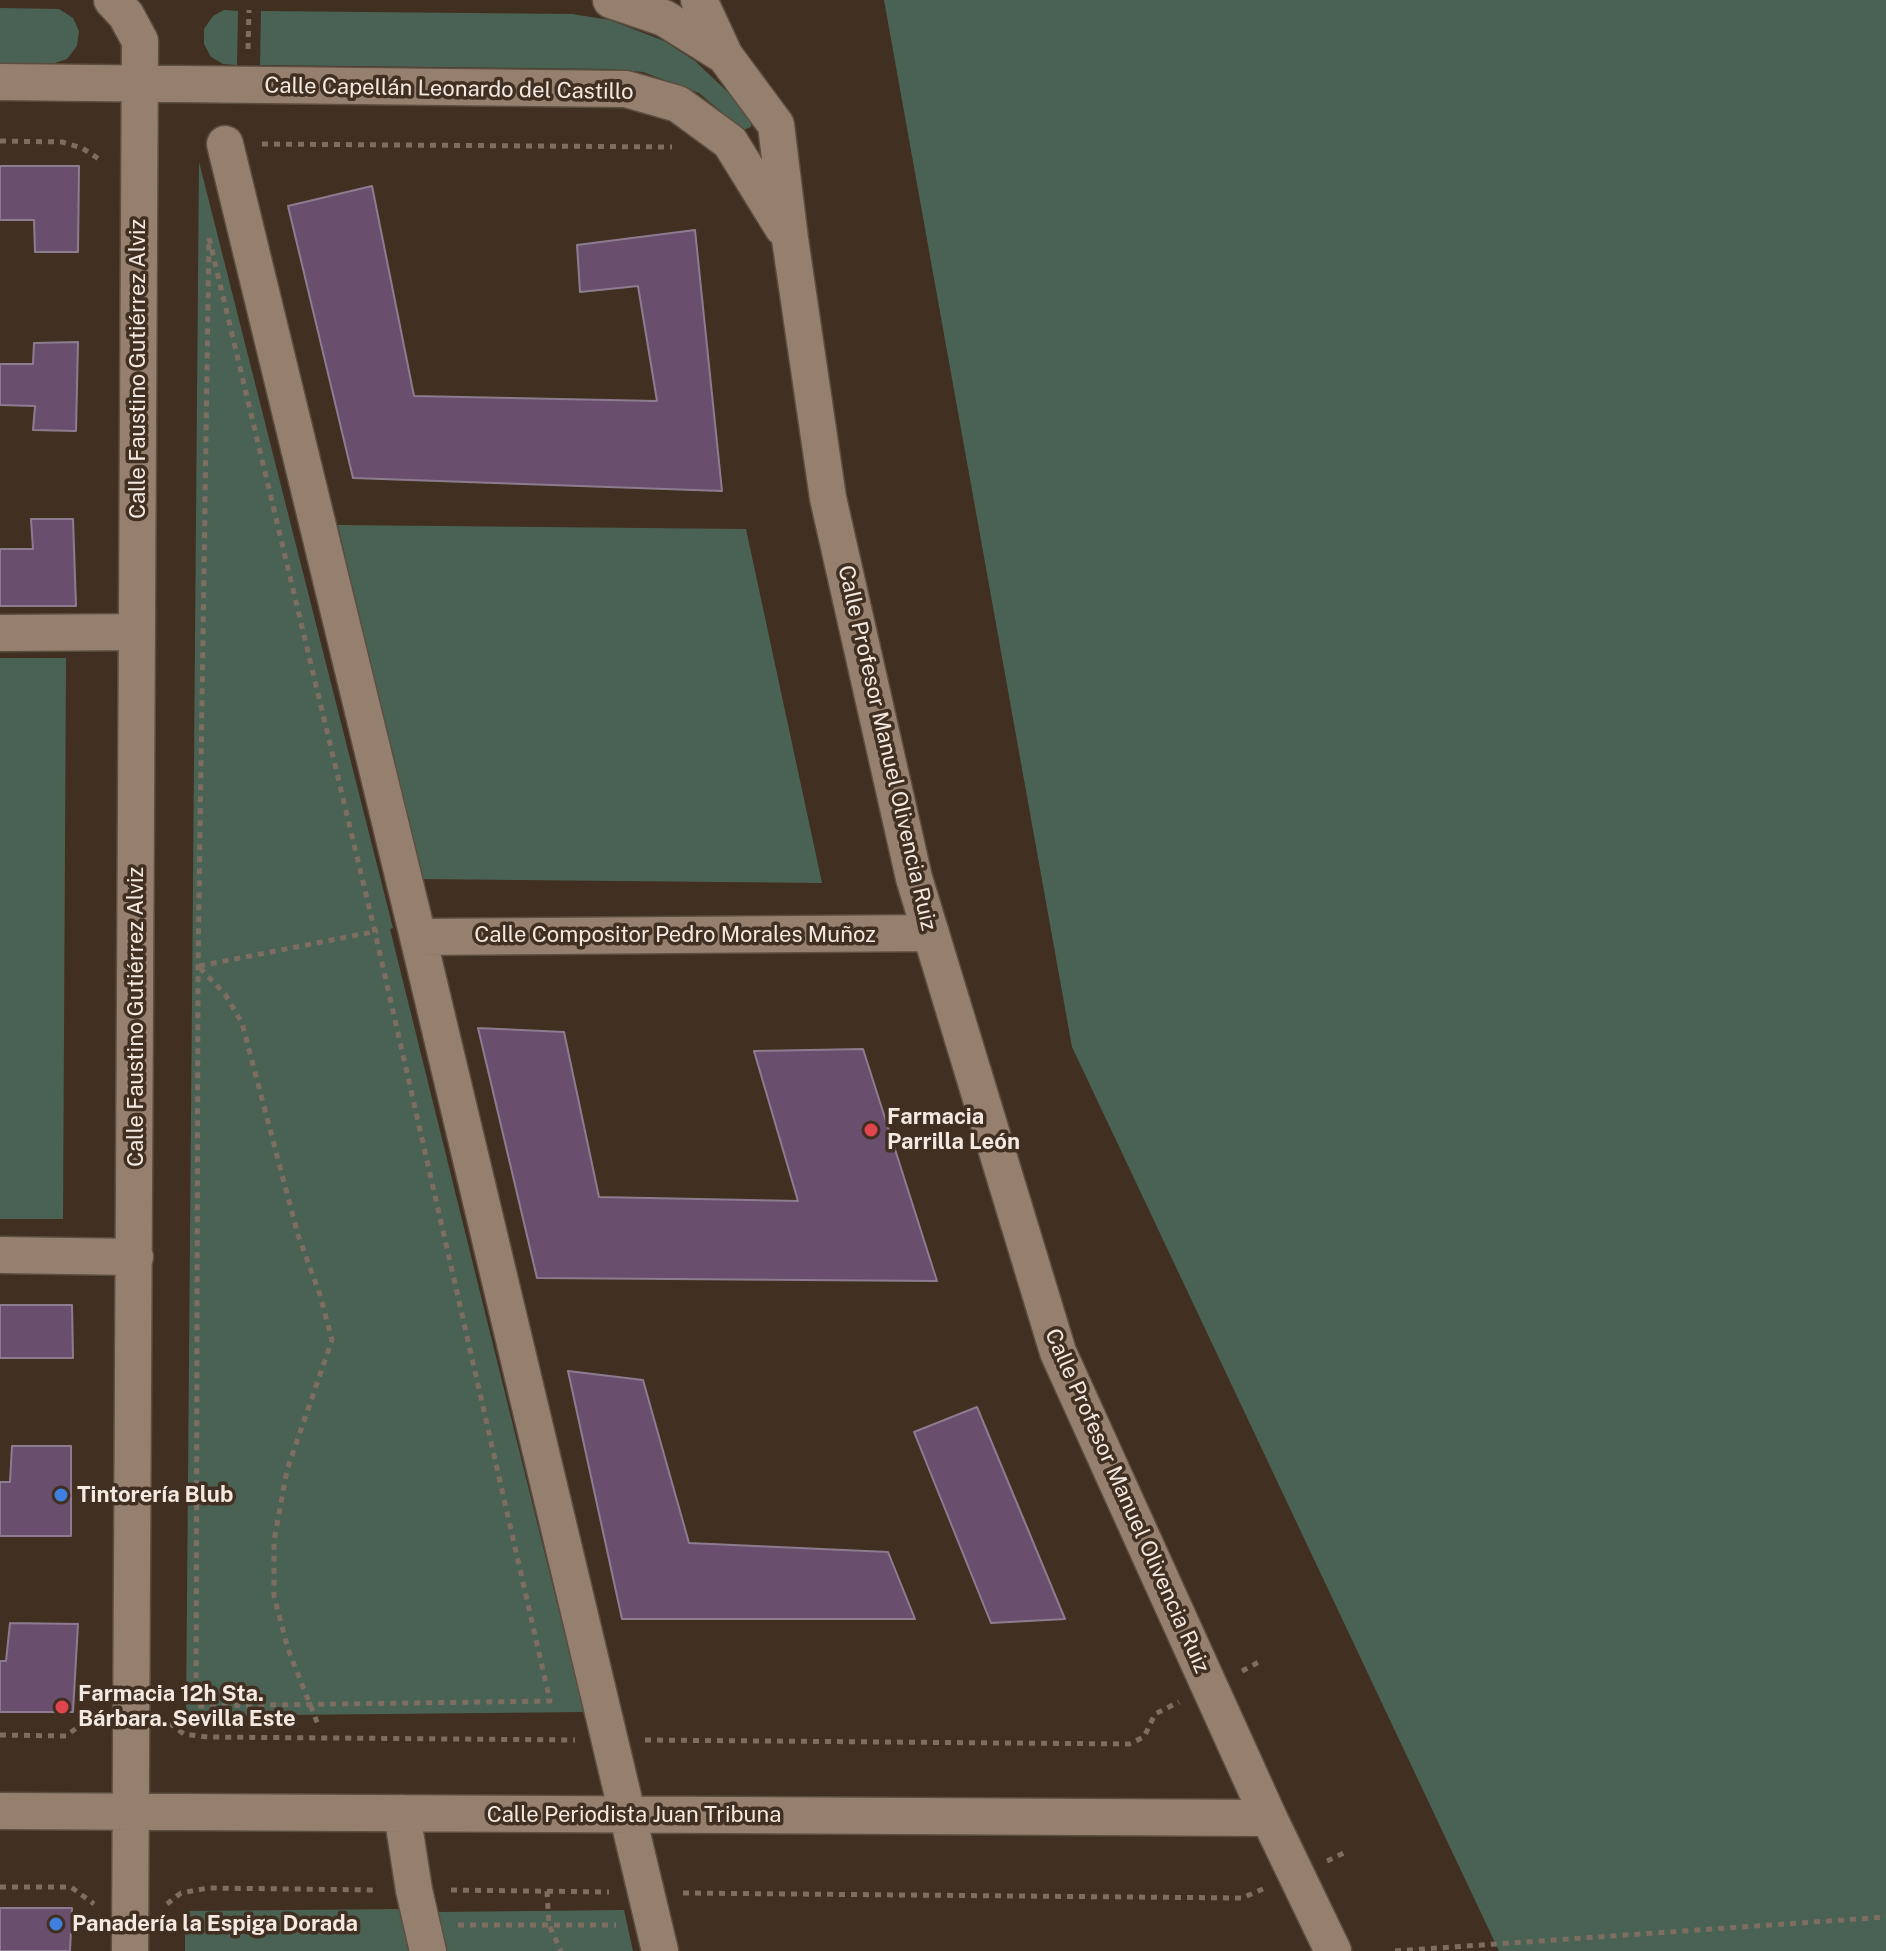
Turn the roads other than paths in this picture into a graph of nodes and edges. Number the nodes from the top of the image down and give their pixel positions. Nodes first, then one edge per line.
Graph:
1 (112, 0) edge
2 (611, 0) edge
3 (699, 0) edge
4 (725, 56) junction
5 (0, 82) edge
6 (139, 83) junction
7 (225, 144) road end
8 (790, 239) junction
9 (137, 632) junction
10 (0, 633) edge
11 (417, 930) junction
12 (931, 933) junction
13 (0, 1255) edge
14 (135, 1257) junction
15 (0, 1811) edge
16 (131, 1811) junction
17 (402, 1813) junction
18 (628, 1814) junction
19 (1269, 1818) junction
20 (440, 1938) edge
21 (130, 1951) edge
22 (660, 1951) edge
23 (1333, 1951) edge

1 - 6 street, Calle Faustino Gutiérrez Alviz
2 - 4 street
3 - 4 street
4 - 8 street
5 - 6 street, Calle Capellán Leonardo del Castillo
6 - 8 street, Calle Capellán Leonardo del Castillo
6 - 9 street, Calle Faustino Gutiérrez Alviz
7 - 11 street
8 - 12 street, Calle Profesor Manuel Olivencia Ruiz
9 - 10 street
9 - 14 street, Calle Faustino Gutiérrez Alviz
11 - 12 street, Calle Compositor Pedro Morales Muñoz
11 - 18 street
12 - 19 street, Calle Profesor Manuel Olivencia Ruiz
13 - 14 street
14 - 16 street, Calle Faustino Gutiérrez Alviz
15 - 16 street, Calle Periodista Juan Tribuna
16 - 17 street, Calle Periodista Juan Tribuna
16 - 21 street, Calle Faustino Gutiérrez Alviz
17 - 18 street, Calle Periodista Juan Tribuna
17 - 20 street
18 - 19 street, Calle Periodista Juan Tribuna
18 - 22 street
19 - 23 street, Calle Profesor Manuel Olivencia Ruiz

